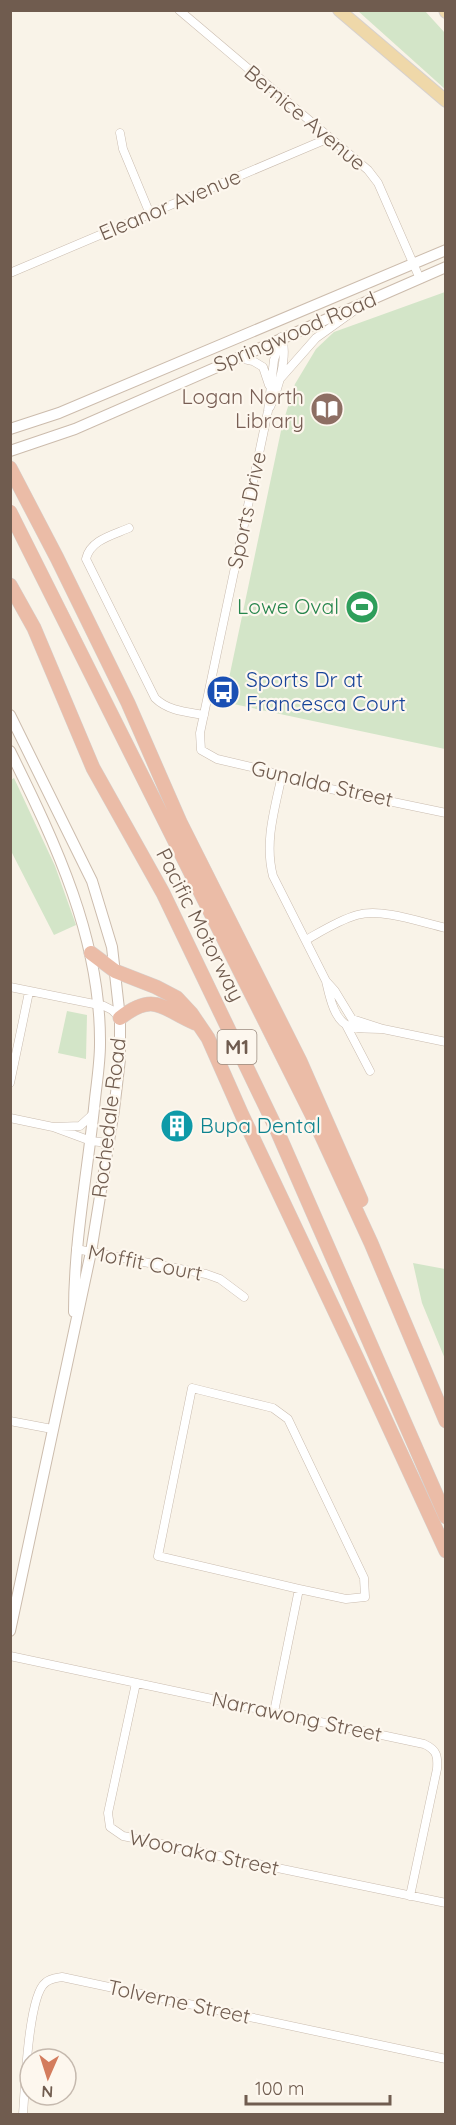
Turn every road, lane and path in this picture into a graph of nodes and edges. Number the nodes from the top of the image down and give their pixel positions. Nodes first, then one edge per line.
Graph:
1 (179, 10) edge
2 (339, 10) edge
3 (446, 102) edge
4 (120, 133) dead end
5 (329, 138) junction
6 (150, 214) junction
7 (446, 250) edge
8 (413, 264) junction
9 (446, 267) edge
10 (10, 273) edge
11 (420, 279) junction
12 (360, 285) junction
13 (390, 291) junction
14 (372, 300) junction
15 (275, 321) junction
16 (281, 337) junction
17 (230, 360) junction
18 (279, 380) junction
19 (269, 392) junction
20 (268, 411) junction
21 (10, 429) edge
22 (10, 451) edge
23 (12, 472) edge
24 (10, 512) edge
25 (129, 528) dead end
26 (10, 585) edge
27 (10, 715) edge
28 (204, 715) junction
29 (201, 750) joint
30 (10, 751) edge
31 (282, 775) junction
32 (446, 813) edge
33 (446, 927) edge
34 (306, 940) junction
35 (91, 953) junction
36 (115, 971) junction
37 (10, 987) edge
38 (29, 992) junction
39 (98, 1004) junction
40 (120, 1018) junction
41 (349, 1022) junction
42 (199, 1025) junction
43 (365, 1028) junction
44 (383, 1029) junction
45 (446, 1042) edge
46 (357, 1047) junction
47 (370, 1071) dead end
48 (10, 1083) edge
49 (93, 1113) junction
50 (10, 1118) edge
51 (53, 1127) junction
52 (91, 1141) junction
53 (108, 1143) junction
54 (76, 1249) junction
55 (91, 1252) junction
56 (244, 1297) dead end
57 (75, 1325) junction
58 (425, 1370) junction
59 (446, 1420) edge
60 (10, 1421) edge
61 (52, 1429) junction
62 (446, 1517) edge
63 (446, 1551) edge
64 (15, 1586) edge
65 (299, 1589) junction
66 (10, 1631) edge
67 (10, 1656) edge
68 (136, 1683) junction
69 (274, 1712) junction
70 (410, 1896) junction
71 (446, 1904) edge
72 (446, 2059) edge
73 (23, 2115) edge

1 - 5 street, Bernice Avenue
2 - 3 main road
4 - 6 street
5 - 6 street, Eleanor Avenue
5 - 8 street, Bernice Avenue
6 - 10 street, Eleanor Avenue
7 - 8 main road, Springwood Road
8 - 11 street, Bernice Avenue
8 - 12 main road, Springwood Road
9 - 11 main road, Springwood Road
11 - 13 main road, Springwood Road
12 - 13 main road
12 - 15 main road, Springwood Road
13 - 14 main road, Springwood Road
14 - 16 main road, Springwood Road
14 - 18 street, Sports Drive
15 - 16 main road, Sports Drive
15 - 21 main road, Springwood Road
16 - 17 main road, Springwood Road
16 - 18 street, Sports Drive
16 - 19 street, Sports Drive
17 - 19 street
17 - 22 main road, Springwood Road
18 - 20 street, Sports Drive
19 - 20 street, Sports Drive
20 - 28 street, Sports Drive
23 - 58 highway
24 - 58 highway, Pacific Motorway / M1
25 - 28 street
26 - 62 highway, Pacific Motorway / M1
27 - 36 main road, Rochedale Road
28 - 29 street, Sports Drive
29 - 31 street, Gunalda Street
30 - 35 main road, Rochedale Road
31 - 32 street, Gunalda Street
31 - 34 street
33 - 34 street
34 - 41 street
35 - 36 highway
35 - 39 main road, Rochedale Road
36 - 40 main road, Rochedale Road
36 - 42 highway
37 - 38 street
38 - 39 street
38 - 48 street
39 - 40 street
39 - 49 main road, Rochedale Road
40 - 42 highway
40 - 53 main road, Rochedale Road
41 - 43 street
41 - 44 street
41 - 46 street
42 - 63 highway
43 - 44 street
43 - 46 street
44 - 45 street
46 - 47 street
49 - 51 street
49 - 52 main road, Rochedale Road
50 - 51 street
51 - 52 street
52 - 53 street
52 - 54 main road, Rochedale Road
53 - 55 main road, Rochedale Road
54 - 55 street, Moffit Court
54 - 57 main road, Rochedale Road
55 - 56 street, Moffit Court
55 - 57 main road, Rochedale Road
57 - 61 main road, Rochedale Road
58 - 59 highway, Pacific Motorway / M1
60 - 61 street
61 - 64 main road, Rochedale Road
64 - 66 main road, Rochedale Road
65 - 65 street
65 - 69 street
67 - 68 street, Narrawong Street
68 - 69 street, Narrawong Street
68 - 70 street, Wooraka Street
69 - 70 street, Narrawong Street
70 - 71 street, Wooraka Street
72 - 73 street, Tolverne Street

